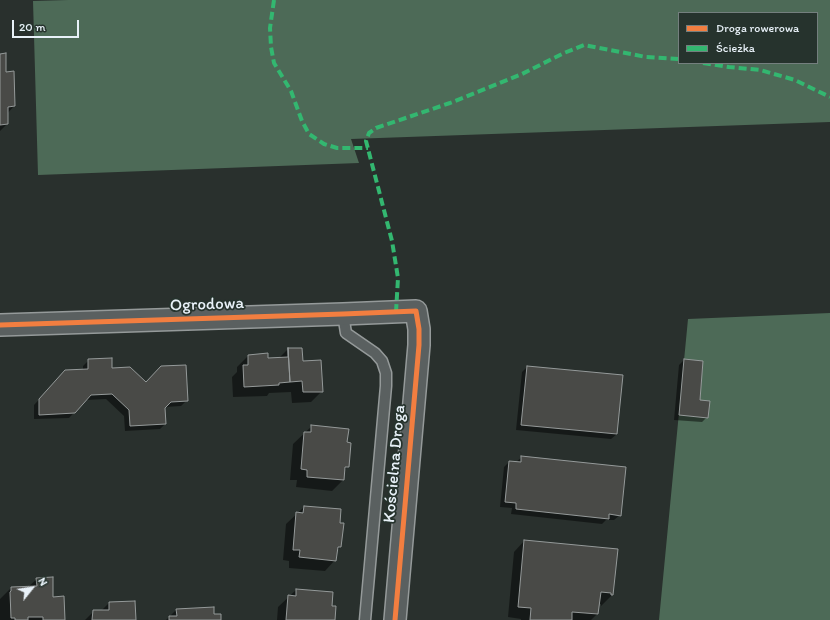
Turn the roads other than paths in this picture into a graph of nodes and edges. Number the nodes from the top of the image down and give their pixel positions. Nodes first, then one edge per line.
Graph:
1 (416, 311) joint
2 (343, 314) junction
3 (0, 325) edge
4 (364, 620) edge
5 (395, 620) edge

1 - 2 street, Ogrodowa
1 - 5 street, Kościelna Droga
2 - 3 street, Ogrodowa
2 - 4 lane

